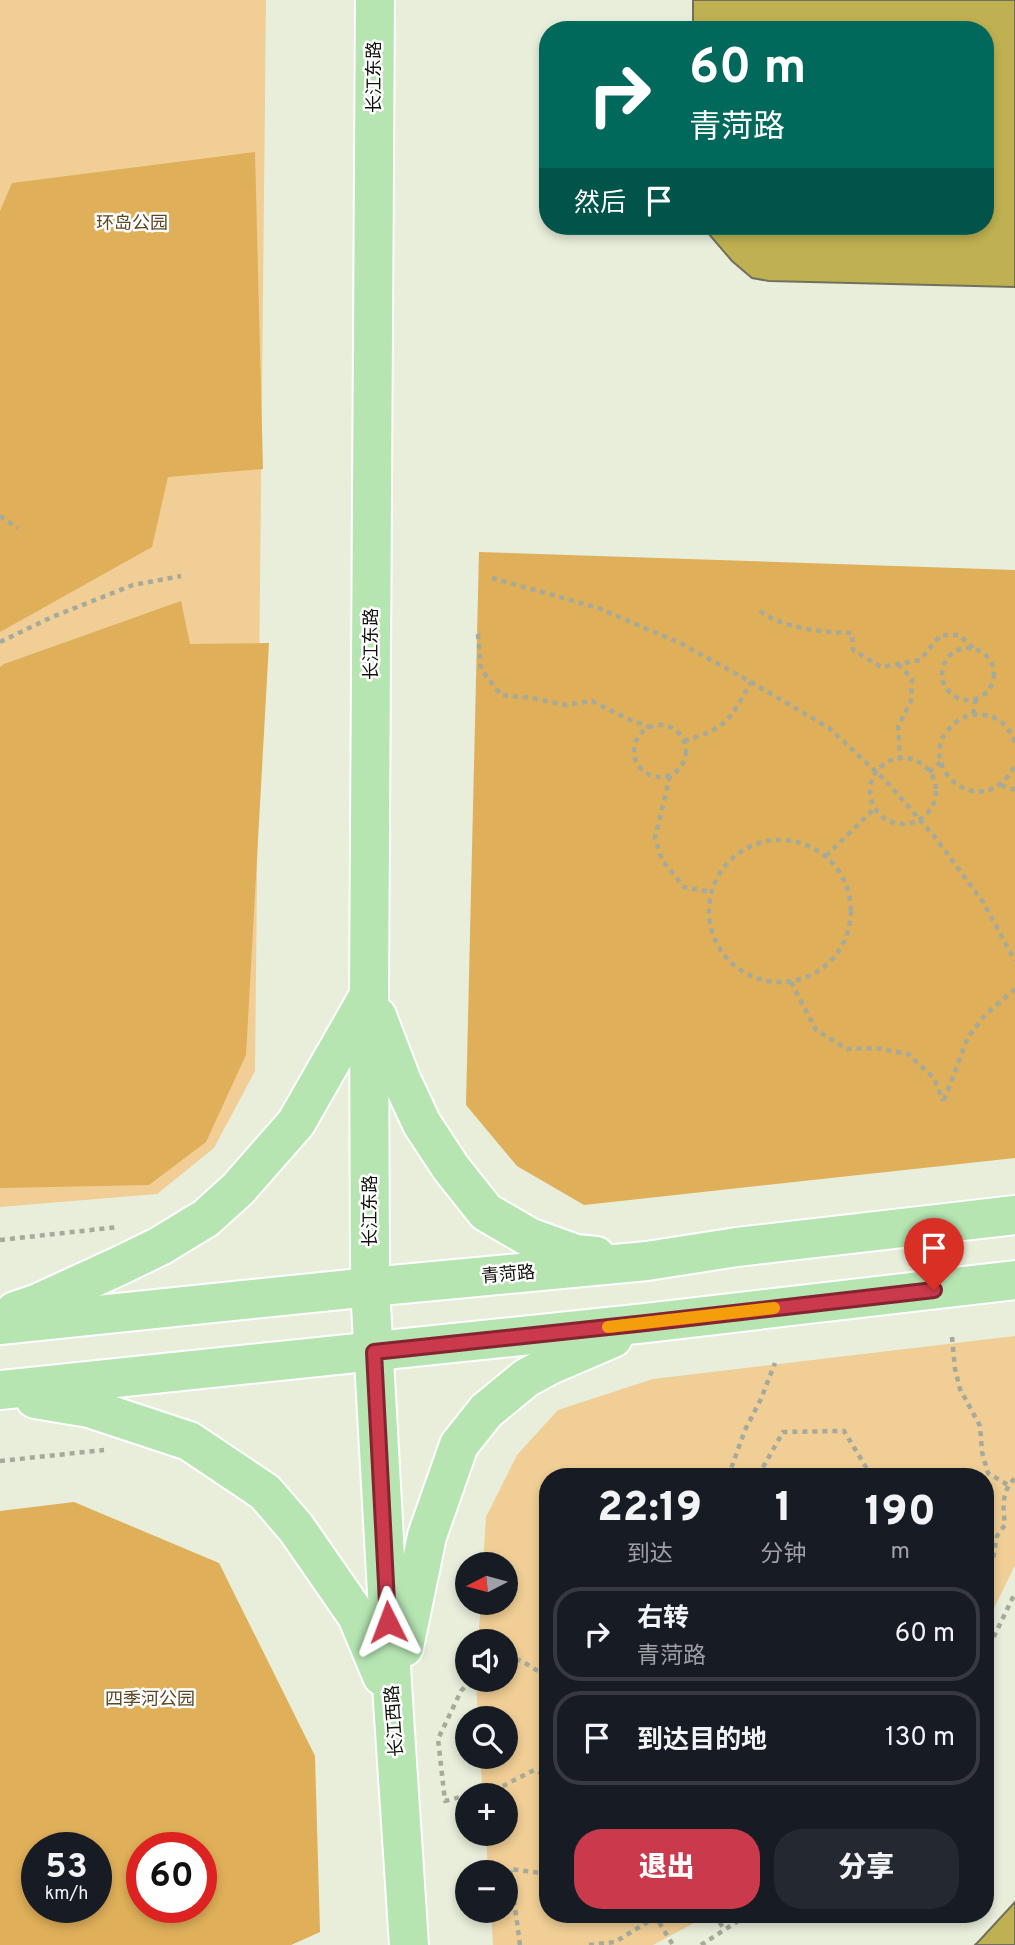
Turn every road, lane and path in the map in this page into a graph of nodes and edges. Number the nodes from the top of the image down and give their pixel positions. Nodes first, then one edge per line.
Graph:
1 (375, 0) edge
2 (0, 516) edge
3 (18, 528) dead end
4 (180, 576) dead end
5 (492, 578) dead end
6 (760, 611) dead end
7 (478, 634) dead end
8 (0, 642) edge
9 (973, 648) junction
10 (898, 664) junction
11 (751, 682) junction
12 (975, 698) junction
13 (973, 714) junction
14 (649, 727) junction
15 (684, 741) junction
16 (1015, 743) edge
17 (900, 758) junction
18 (941, 762) junction
19 (1015, 765) edge
20 (876, 772) junction
21 (929, 772) junction
22 (670, 776) junction
23 (1001, 785) junction
24 (1015, 790) edge
25 (875, 808) junction
26 (919, 819) junction
27 (826, 856) junction
28 (711, 892) junction
29 (1015, 961) edge
30 (791, 982) junction
31 (1015, 989) edge
32 (369, 995) junction
33 (1015, 1215) edge
34 (124, 1227) dead end
35 (0, 1240) edge
36 (647, 1261) junction
37 (1015, 1280) edge
38 (370, 1287) junction
39 (0, 1315) edge
40 (646, 1323) junction
41 (0, 1325) edge
42 (952, 1337) dead end
43 (374, 1352) junction
44 (775, 1363) dead end
45 (0, 1390) edge
46 (0, 1397) edge
47 (108, 1450) dead end
48 (0, 1461) edge
49 (731, 1468) edge
50 (763, 1468) edge
51 (867, 1468) edge
52 (987, 1468) edge
53 (994, 1477) edge
54 (1015, 1478) edge
55 (1008, 1485) junction
56 (994, 1553) edge
57 (1015, 1593) edge
58 (994, 1636) edge
59 (518, 1659) edge
60 (539, 1672) edge
61 (461, 1692) edge
62 (393, 1701) junction
63 (539, 1772) edge
64 (539, 1873) edge
65 (646, 1923) edge
66 (660, 1923) edge
67 (720, 1923) edge
68 (734, 1923) edge
69 (724, 1929) junction
70 (409, 1945) edge
71 (520, 1945) edge
72 (589, 1945) edge
73 (673, 1945) edge
74 (701, 1945) edge

1 - 32 main road, 长江东路
2 - 3 path
4 - 8 path
5 - 11 path
6 - 10 path
7 - 14 path
9 - 10 path
9 - 12 path
9 - 12 path
10 - 17 path
11 - 15 path
11 - 20 path
12 - 13 path
13 - 16 path
13 - 18 path
14 - 15 path
14 - 22 path
15 - 22 path
17 - 20 path
17 - 21 path
18 - 21 path
18 - 23 path
19 - 23 path
20 - 25 path
20 - 26 path
21 - 26 path
22 - 28 path
23 - 24 path
25 - 26 path
25 - 27 path
26 - 29 path
27 - 28 path
27 - 30 path
28 - 30 path
30 - 31 path
32 - 36 main road
32 - 38 main road, 长江东路
32 - 39 main road
33 - 36 main road, 青菏路
34 - 35 path
36 - 38 main road, 青菏路
37 - 40 main road
38 - 41 main road, 青菏路
38 - 43 main road, 长江西路
40 - 43 main road
40 - 62 main road
42 - 52 path
43 - 45 main road
43 - 62 main road, 长江西路
44 - 49 path
46 - 62 main road
47 - 48 path
50 - 51 path
53 - 55 path
54 - 55 path
55 - 56 path
57 - 58 path
59 - 60 path
61 - 63 path
62 - 70 main road, 长江西路
64 - 71 path
65 - 72 path
66 - 73 path
67 - 69 path
68 - 69 path
69 - 74 path

